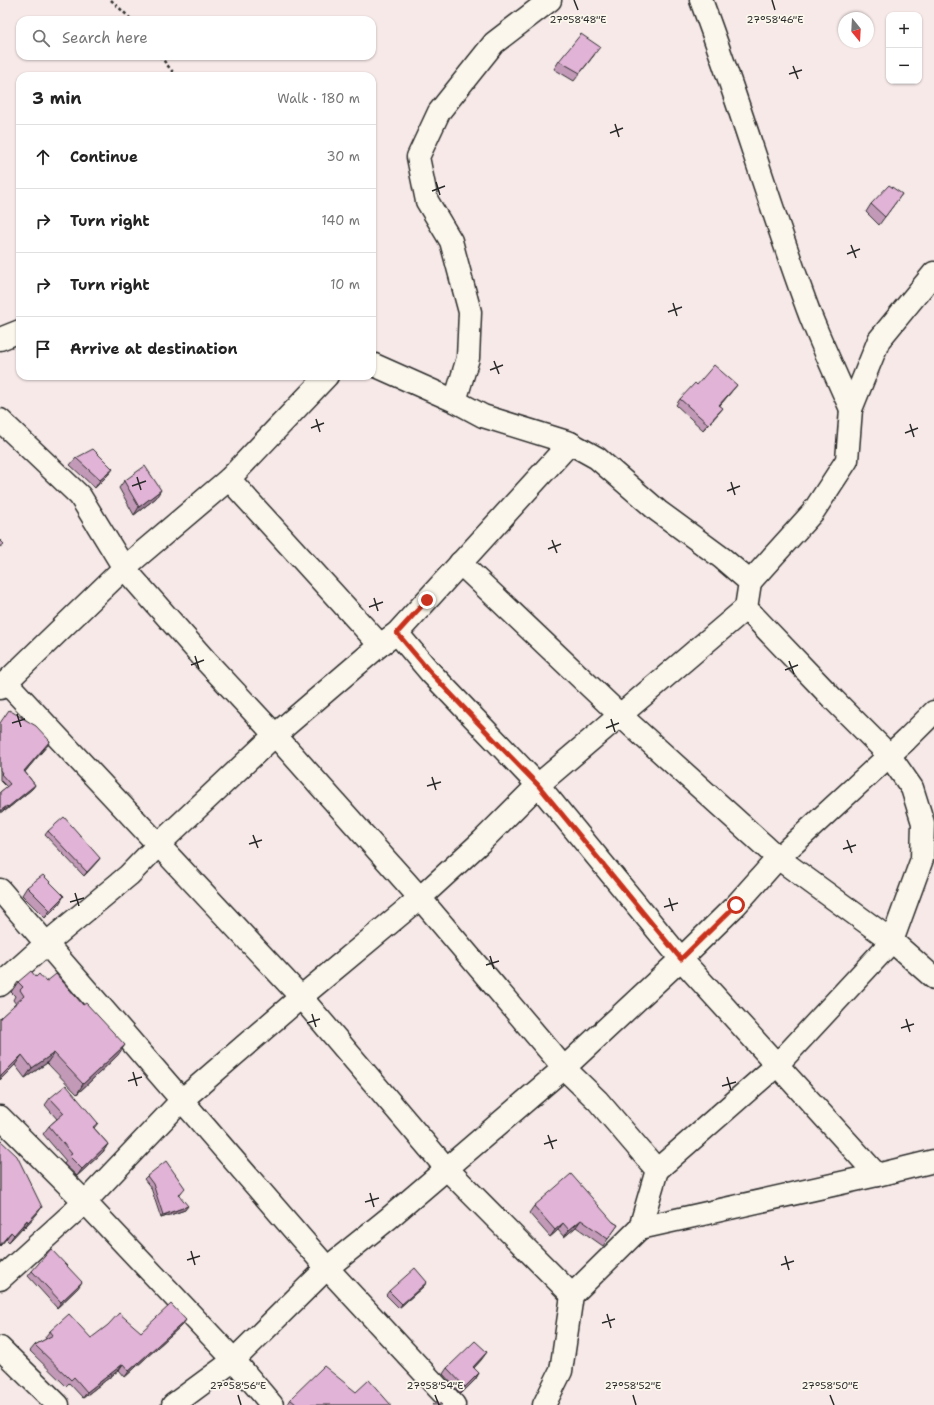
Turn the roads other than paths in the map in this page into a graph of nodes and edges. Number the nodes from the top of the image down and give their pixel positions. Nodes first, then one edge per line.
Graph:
1 (550, 0) edge
2 (701, 0) edge
3 (934, 273) edge
4 (16, 333) edge
5 (0, 339) edge
6 (376, 366) edge
7 (323, 380) edge
8 (455, 401) junction
9 (851, 409) junction
10 (0, 420) edge
11 (570, 443) junction
12 (229, 478) junction
13 (460, 563) junction
14 (124, 568) junction
15 (750, 582) junction
16 (746, 608) junction
17 (388, 639) junction
18 (3, 685) edge
19 (934, 712) edge
20 (620, 715) junction
21 (275, 735) junction
22 (889, 755) junction
23 (538, 785) junction
24 (158, 845) junction
25 (778, 858) junction
26 (0, 890) edge
27 (420, 898) junction
28 (892, 941) junction
29 (47, 943) junction
30 (681, 959) junction
31 (934, 978) edge
32 (0, 985) edge
33 (301, 997) junction
34 (777, 1064) junction
35 (564, 1068) junction
36 (182, 1100) junction
37 (0, 1117) edge
38 (934, 1161) edge
39 (446, 1168) junction
40 (657, 1170) junction
41 (877, 1175) junction
42 (85, 1202) junction
43 (640, 1228) junction
44 (327, 1268) junction
45 (0, 1279) edge
46 (572, 1295) junction
47 (0, 1348) edge
48 (234, 1360) junction
49 (58, 1405) edge
50 (173, 1405) edge
51 (272, 1405) edge
52 (454, 1405) edge
53 (544, 1405) edge

1 - 8 street
2 - 9 street
3 - 9 street
4 - 5 street
6 - 8 street
7 - 12 street
8 - 11 street
9 - 15 street
10 - 14 street
11 - 13 street
11 - 15 street
12 - 14 street
12 - 17 street
13 - 17 street
13 - 20 street
14 - 18 street
14 - 21 street
15 - 16 street
16 - 20 street
16 - 22 street
17 - 21 street
17 - 23 street
18 - 24 street
19 - 22 street
20 - 23 street
20 - 25 street
21 - 24 street
21 - 27 street
22 - 25 street
22 - 28 street
23 - 27 street
23 - 30 street
24 - 29 street
24 - 33 street
25 - 28 street
25 - 30 street
26 - 29 street
27 - 33 street
27 - 35 street
28 - 31 street
28 - 34 street
29 - 32 street
29 - 36 street
30 - 34 street
30 - 35 street
33 - 36 street
33 - 39 street
34 - 40 street
34 - 41 street
35 - 39 street
35 - 40 street
36 - 42 street
36 - 44 street
37 - 42 street
38 - 41 street
39 - 44 street
39 - 46 street
40 - 43 street
41 - 43 street
42 - 45 street
42 - 48 street
43 - 46 street
44 - 48 street
44 - 52 street
46 - 53 street
47 - 49 street
48 - 50 street
48 - 51 street

